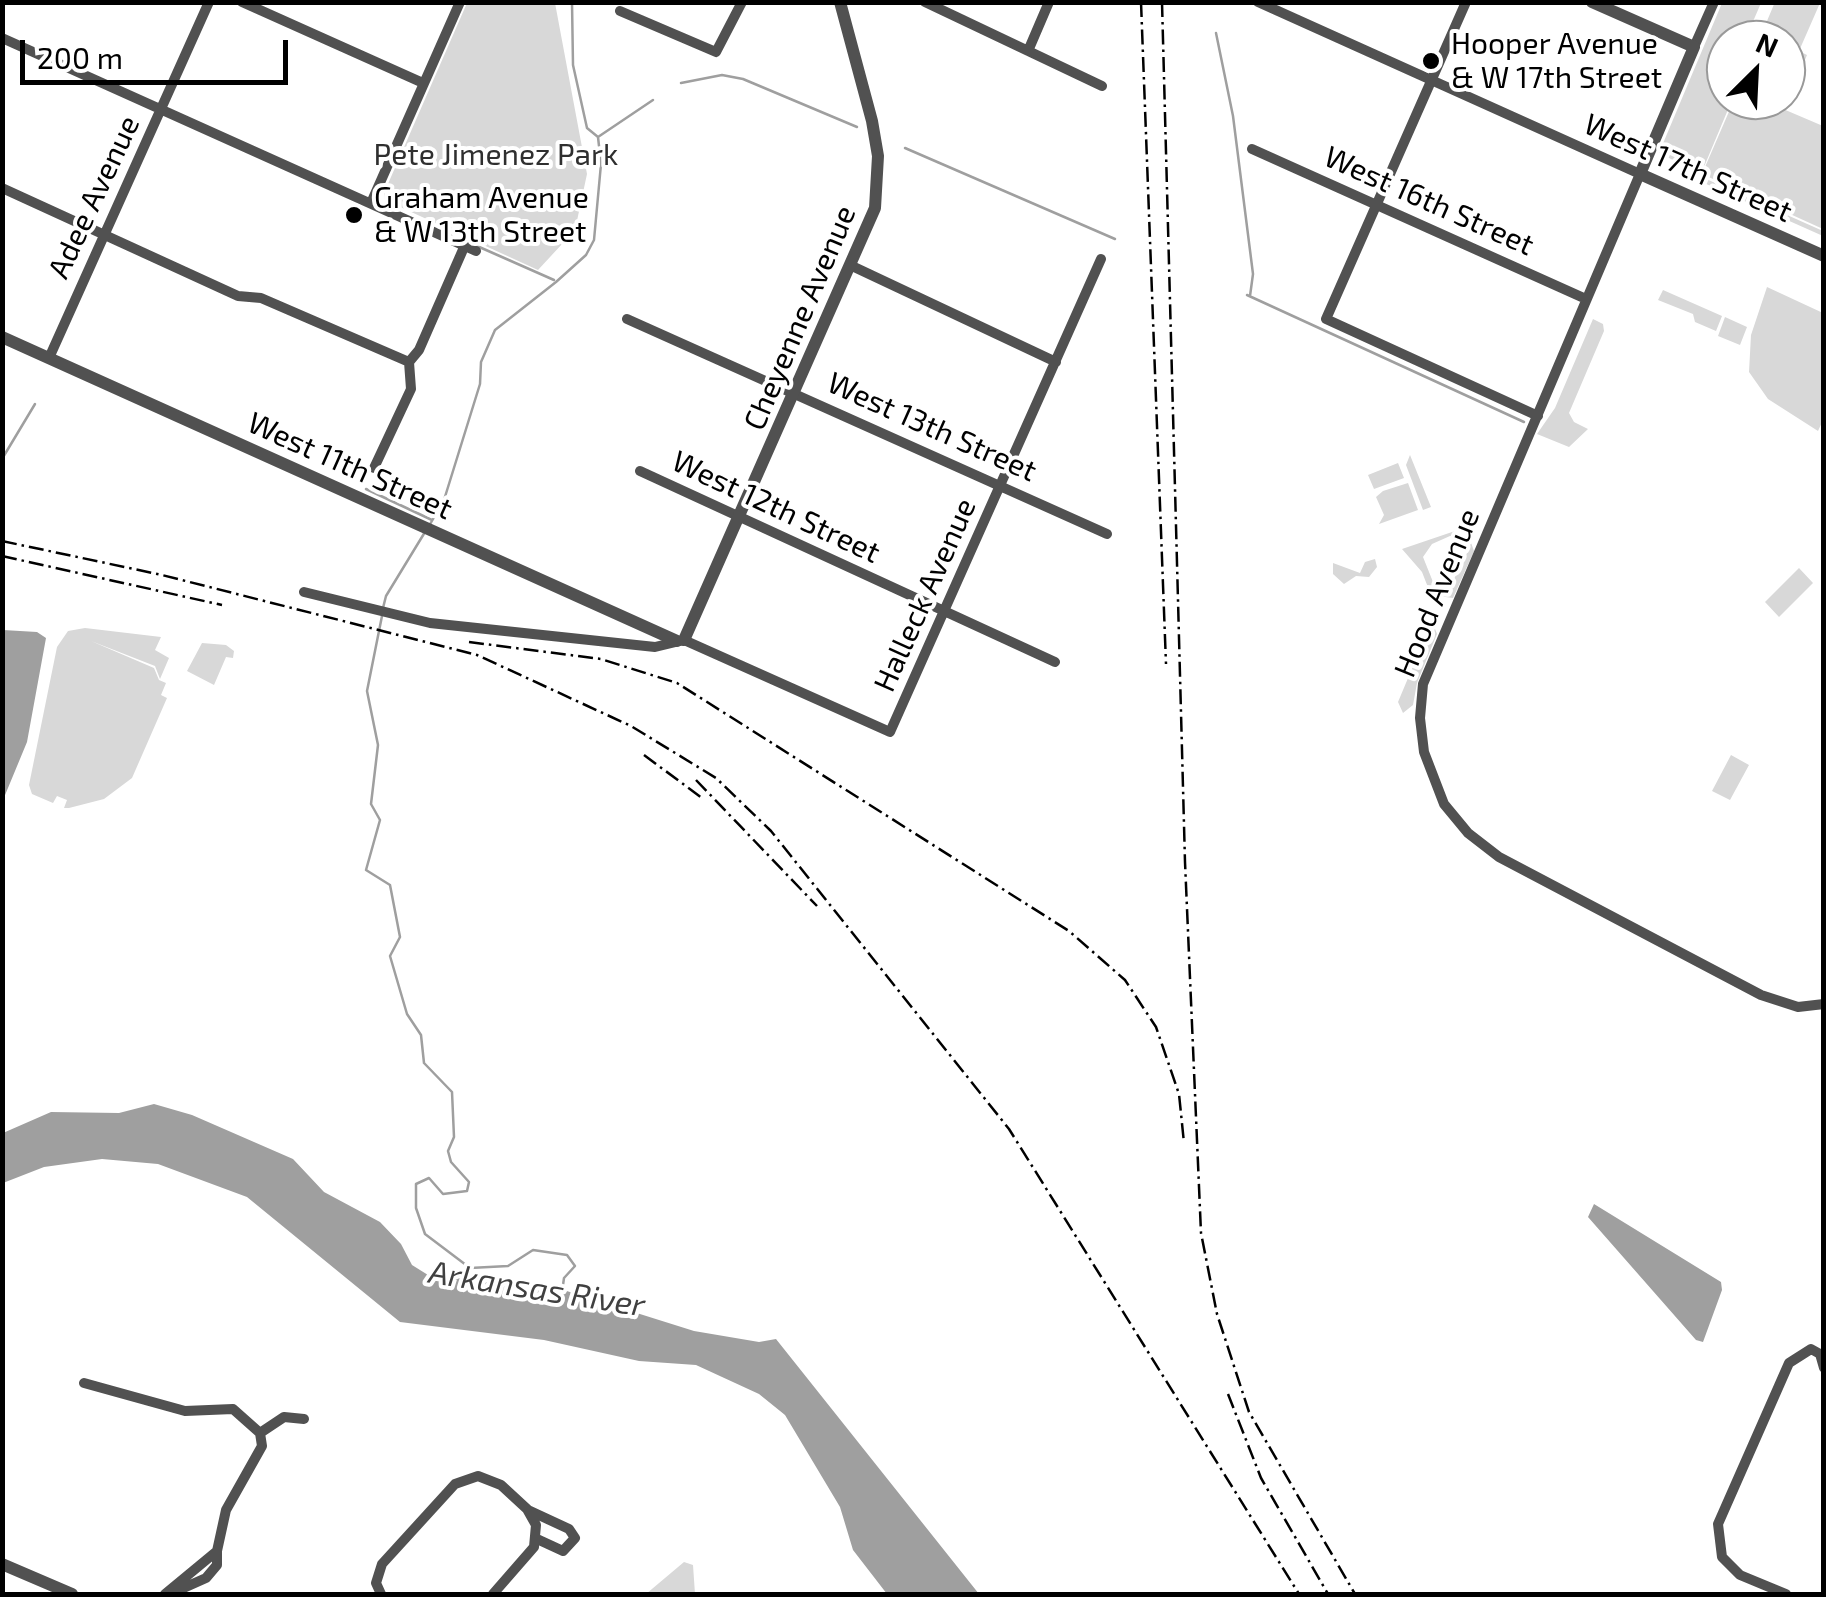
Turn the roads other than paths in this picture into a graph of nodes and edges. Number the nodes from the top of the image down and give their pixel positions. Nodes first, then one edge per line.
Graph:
1 (209, 2) edge
2 (242, 2) edge
3 (460, 2) edge
4 (742, 2) edge
5 (840, 2) edge
6 (926, 2) edge
7 (1049, 2) edge
8 (1258, 2) edge
9 (1466, 2) edge
10 (1592, 2) edge
11 (1714, 2) edge
12 (620, 11) dead end
13 (2, 38) edge
14 (1694, 48) junction
15 (1028, 51) junction
16 (1432, 80) junction
17 (423, 83) junction
18 (1102, 86) dead end
19 (162, 109) junction
20 (1252, 149) dead end
21 (1640, 174) junction
22 (2, 188) edge
23 (371, 203) junction
24 (1376, 205) junction
25 (104, 233) junction
26 (1824, 256) edge
27 (1100, 259) dead end
28 (852, 266) junction
29 (1586, 299) junction
30 (627, 319) dead end
31 (2, 337) edge
32 (50, 358) junction
33 (409, 362) junction
34 (1056, 362) junction
35 (796, 393) junction
36 (1538, 416) junction
37 (374, 468) dead end
38 (640, 472) dead end
39 (1002, 486) junction
40 (740, 517) junction
41 (1107, 534) dead end
42 (304, 592) dead end
43 (944, 612) junction
44 (681, 640) junction
45 (1055, 662) dead end
46 (890, 732) joint
47 (1824, 1004) edge
48 (1824, 1368) edge
49 (84, 1383) dead end
50 (304, 1419) dead end
51 (260, 1433) junction
52 (527, 1509) junction
53 (537, 1539) junction
54 (2, 1564) edge
55 (72, 1594) edge
56 (167, 1594) edge
57 (381, 1594) edge
58 (494, 1594) edge
59 (1786, 1594) edge

1 - 19 street, Adee Avenue
2 - 17 street
3 - 17 street
4 - 12 street
5 - 28 street, Cheyenne Avenue
6 - 15 street
7 - 15 street
8 - 16 street, West 17th Street
9 - 16 street
10 - 14 street
11 - 14 street, Hood Avenue
13 - 19 street
14 - 21 street, Hood Avenue
15 - 18 street
16 - 21 street, West 17th Street
16 - 24 street
17 - 23 street
19 - 23 street
19 - 25 street, Adee Avenue
20 - 24 street, West 16th Street
21 - 26 street, West 17th Street
21 - 29 street, Hood Avenue
22 - 25 street
23 - 33 street
24 - 29 street, West 16th Street
24 - 36 street
25 - 32 street, Adee Avenue
25 - 33 street
27 - 34 street, Halleck Avenue
28 - 34 street
28 - 35 street, Cheyenne Avenue
29 - 36 street, Hood Avenue
30 - 35 street, West 13th Street
31 - 32 street, West 11th Street
32 - 44 street, West 11th Street
33 - 37 street
34 - 39 street, Halleck Avenue
35 - 39 street, West 13th Street
35 - 40 street, Cheyenne Avenue
36 - 47 street, Hood Avenue
38 - 40 street, West 12th Street
39 - 41 street, West 13th Street
39 - 43 street, Halleck Avenue
40 - 43 street, West 12th Street
40 - 44 street, Cheyenne Avenue
42 - 44 street
43 - 45 street, West 12th Street
43 - 46 street, Halleck Avenue
44 - 46 street, West 11th Street
48 - 59 street
49 - 51 street
50 - 51 street
51 - 56 street
52 - 53 street
52 - 53 street
52 - 57 street
53 - 58 street
54 - 55 street

